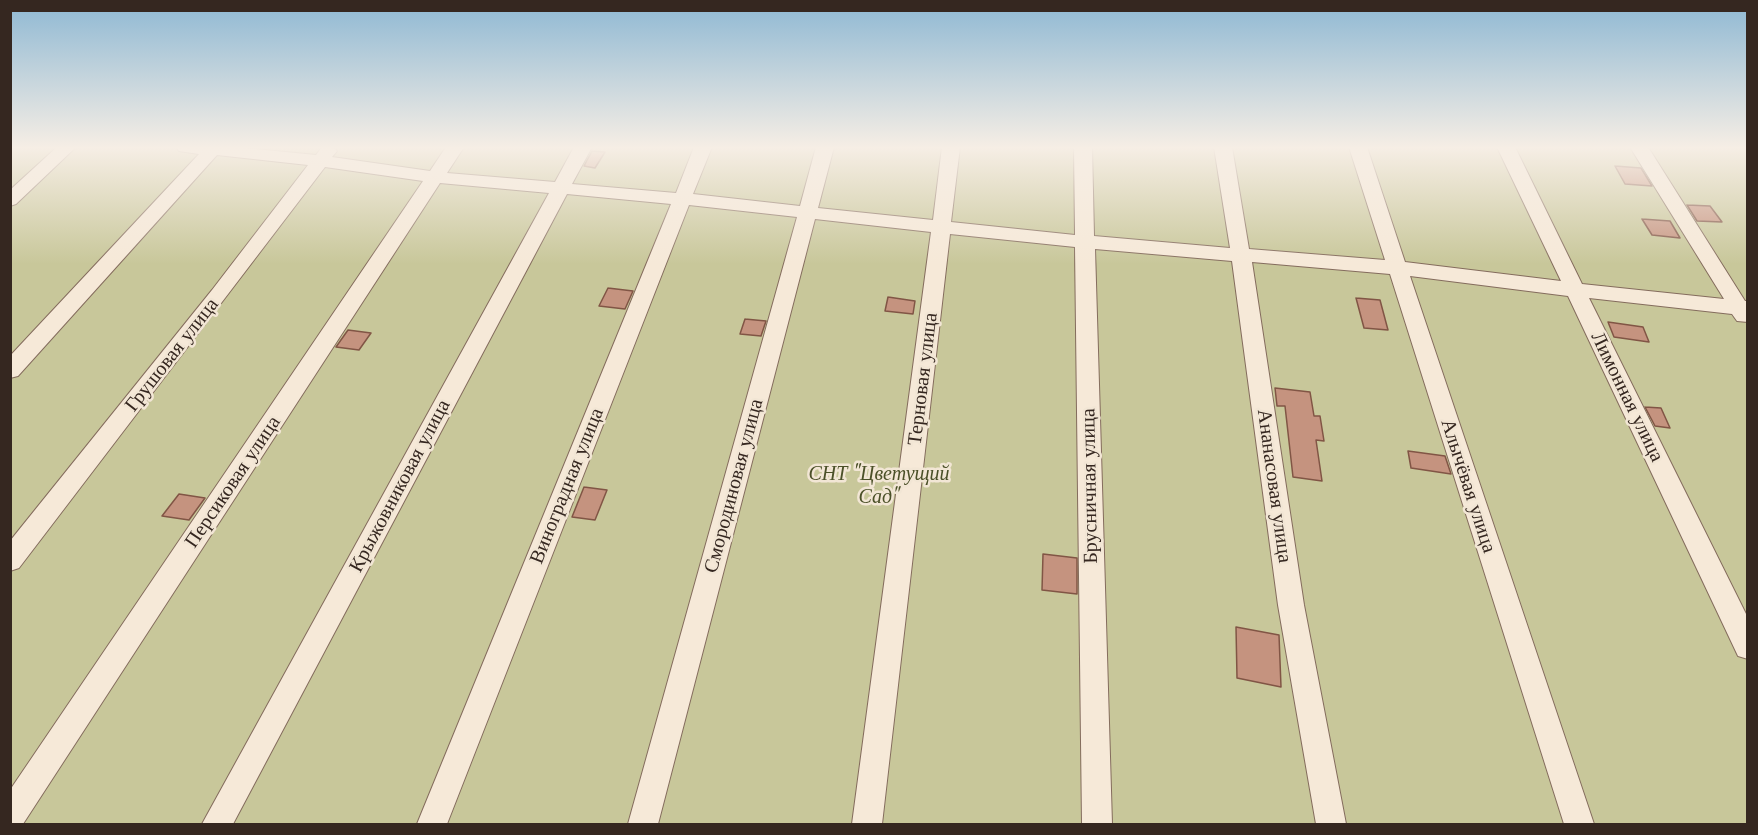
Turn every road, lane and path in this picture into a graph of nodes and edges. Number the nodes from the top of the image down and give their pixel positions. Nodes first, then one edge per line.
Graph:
1 (25, 186) edge
2 (178, 186) edge
3 (302, 186) edge
4 (429, 186) edge
5 (528, 186) edge
6 (562, 186) edge
7 (687, 186) edge
8 (815, 186) edge
9 (947, 186) edge
10 (1084, 186) edge
11 (1229, 186) edge
12 (1371, 186) edge
13 (1525, 186) edge
14 (1664, 186) edge
15 (560, 189) junction
16 (682, 199) junction
17 (10, 200) edge
18 (808, 213) junction
19 (942, 228) junction
20 (1086, 242) junction
21 (1241, 256) junction
22 (1398, 268) junction
23 (1576, 289) junction
24 (1745, 313) edge
25 (10, 370) edge
26 (10, 560) edge
27 (1748, 647) edge
28 (10, 817) edge
29 (217, 825) edge
30 (432, 825) edge
31 (643, 825) edge
32 (867, 825) edge
33 (1096, 825) edge
34 (1331, 825) edge
35 (1579, 825) edge

1 - 17 street
2 - 25 street
3 - 26 street, Грушовая улица
4 - 28 street, Персиковая улица
5 - 15 street
6 - 15 street, Крыжовниковая улица
7 - 16 street, Виноградная улица
8 - 18 street, Смородиновая улица
9 - 19 street, Терновая улица
10 - 20 street, Брусничная улица
11 - 21 street, Ананасовая улица
12 - 22 street, Алычёвая улица
13 - 23 street, Лимонная улица
14 - 24 street
15 - 16 street
15 - 29 street, Крыжовниковая улица
16 - 18 street
16 - 30 street, Виноградная улица
18 - 19 street
18 - 31 street, Смородиновая улица
19 - 20 street
19 - 32 street, Терновая улица
20 - 21 street
20 - 33 street, Брусничная улица
21 - 22 street
21 - 34 street, Ананасовая улица
22 - 23 street
22 - 35 street, Алычёвая улица
23 - 24 street
23 - 27 street, Лимонная улица

